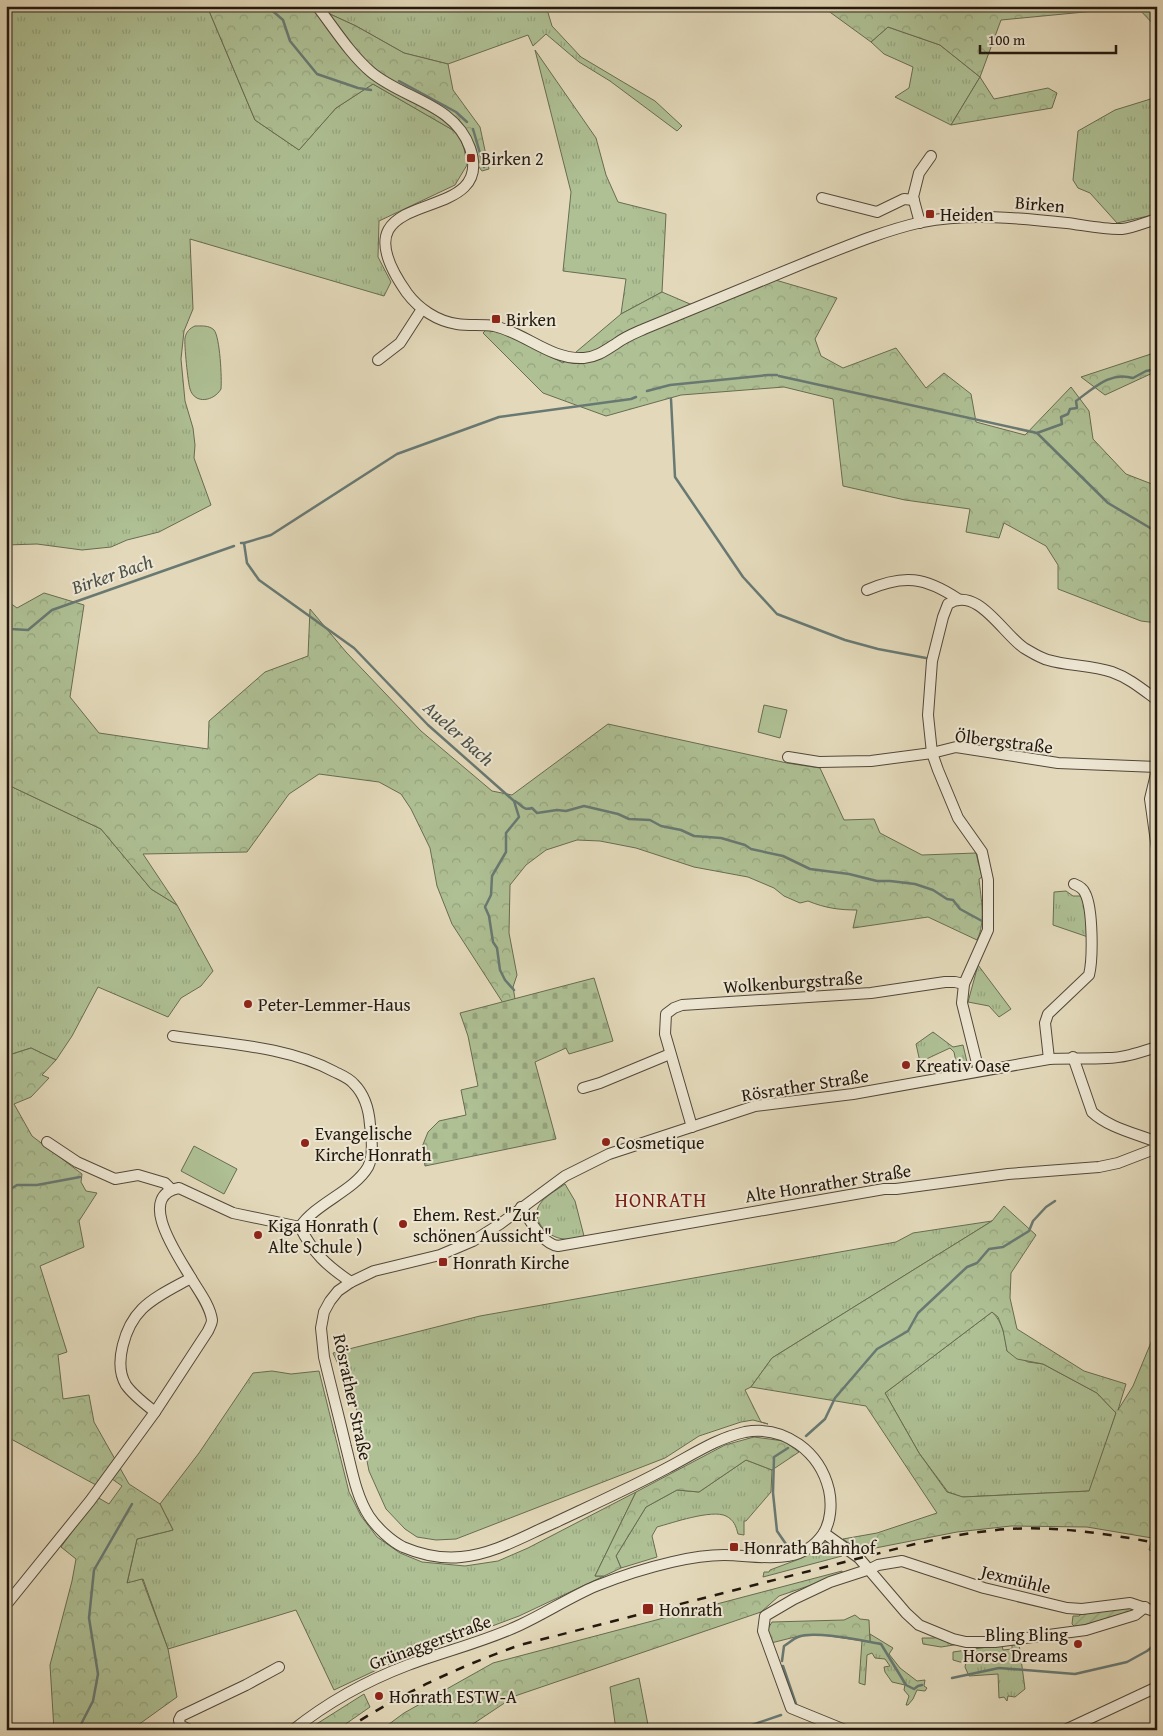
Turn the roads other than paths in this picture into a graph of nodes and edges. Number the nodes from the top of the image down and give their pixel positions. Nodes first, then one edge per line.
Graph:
1 (317, 6) edge
2 (931, 156) dead end
3 (822, 198) dead end
4 (914, 200) junction
5 (1157, 220) edge
6 (920, 223) junction
7 (422, 310) junction
8 (378, 360) dead end
9 (867, 590) dead end
10 (958, 599) junction
11 (1157, 700) edge
12 (932, 753) junction
13 (788, 757) dead end
14 (1157, 769) edge
15 (1153, 800) edge
16 (1157, 849) edge
17 (1074, 884) dead end
18 (964, 984) junction
19 (173, 1036) dead end
20 (1157, 1047) edge
21 (670, 1054) junction
22 (1073, 1057) junction
23 (1049, 1060) junction
24 (979, 1072) junction
25 (583, 1088) dead end
26 (692, 1127) junction
27 (47, 1142) dead end
28 (1157, 1147) edge
29 (170, 1189) junction
30 (521, 1207) junction
31 (300, 1227) junction
32 (191, 1278) junction
33 (351, 1282) junction
34 (155, 1412) junction
35 (824, 1533) junction
36 (870, 1569) junction
37 (6, 1605) edge
38 (1145, 1607) junction
39 (1157, 1612) edge
40 (279, 1668) dead end
41 (1157, 1687) edge
42 (190, 1730) edge
43 (293, 1730) edge
44 (845, 1730) edge
45 (1064, 1730) edge

1 - 7 street, Birken
2 - 4 street
3 - 4 street
4 - 6 street
5 - 6 street, Birken
6 - 7 street, Birken
7 - 8 street
9 - 10 street
10 - 11 street
10 - 12 street
12 - 13 street, Ölbergstraße
12 - 14 street, Ölbergstraße
12 - 18 street
14 - 15 street
15 - 16 street
17 - 23 street
18 - 21 street, Wolkenburgstraße
18 - 24 street
19 - 31 street
20 - 22 street, Rösrather Straße
21 - 25 street
21 - 26 street, Wolkenburgstraße
22 - 23 street, Rösrather Straße
22 - 28 street, Alte Honrather Straße
23 - 24 street, Rösrather Straße
24 - 26 street, Rösrather Straße
26 - 30 street, Rösrather Straße
27 - 29 street
28 - 30 street, Alte Honrather Straße
29 - 31 street
29 - 32 street
30 - 33 street, Rösrather Straße
31 - 33 street
32 - 34 street
32 - 34 street
33 - 35 street, Rösrather Straße
34 - 37 street
35 - 36 street
35 - 43 street, Grünaggerstraße
36 - 38 street, Jexmühle
36 - 38 street
36 - 44 street, Jexmühle
38 - 39 street, Jexmühle
40 - 42 street
41 - 45 street

